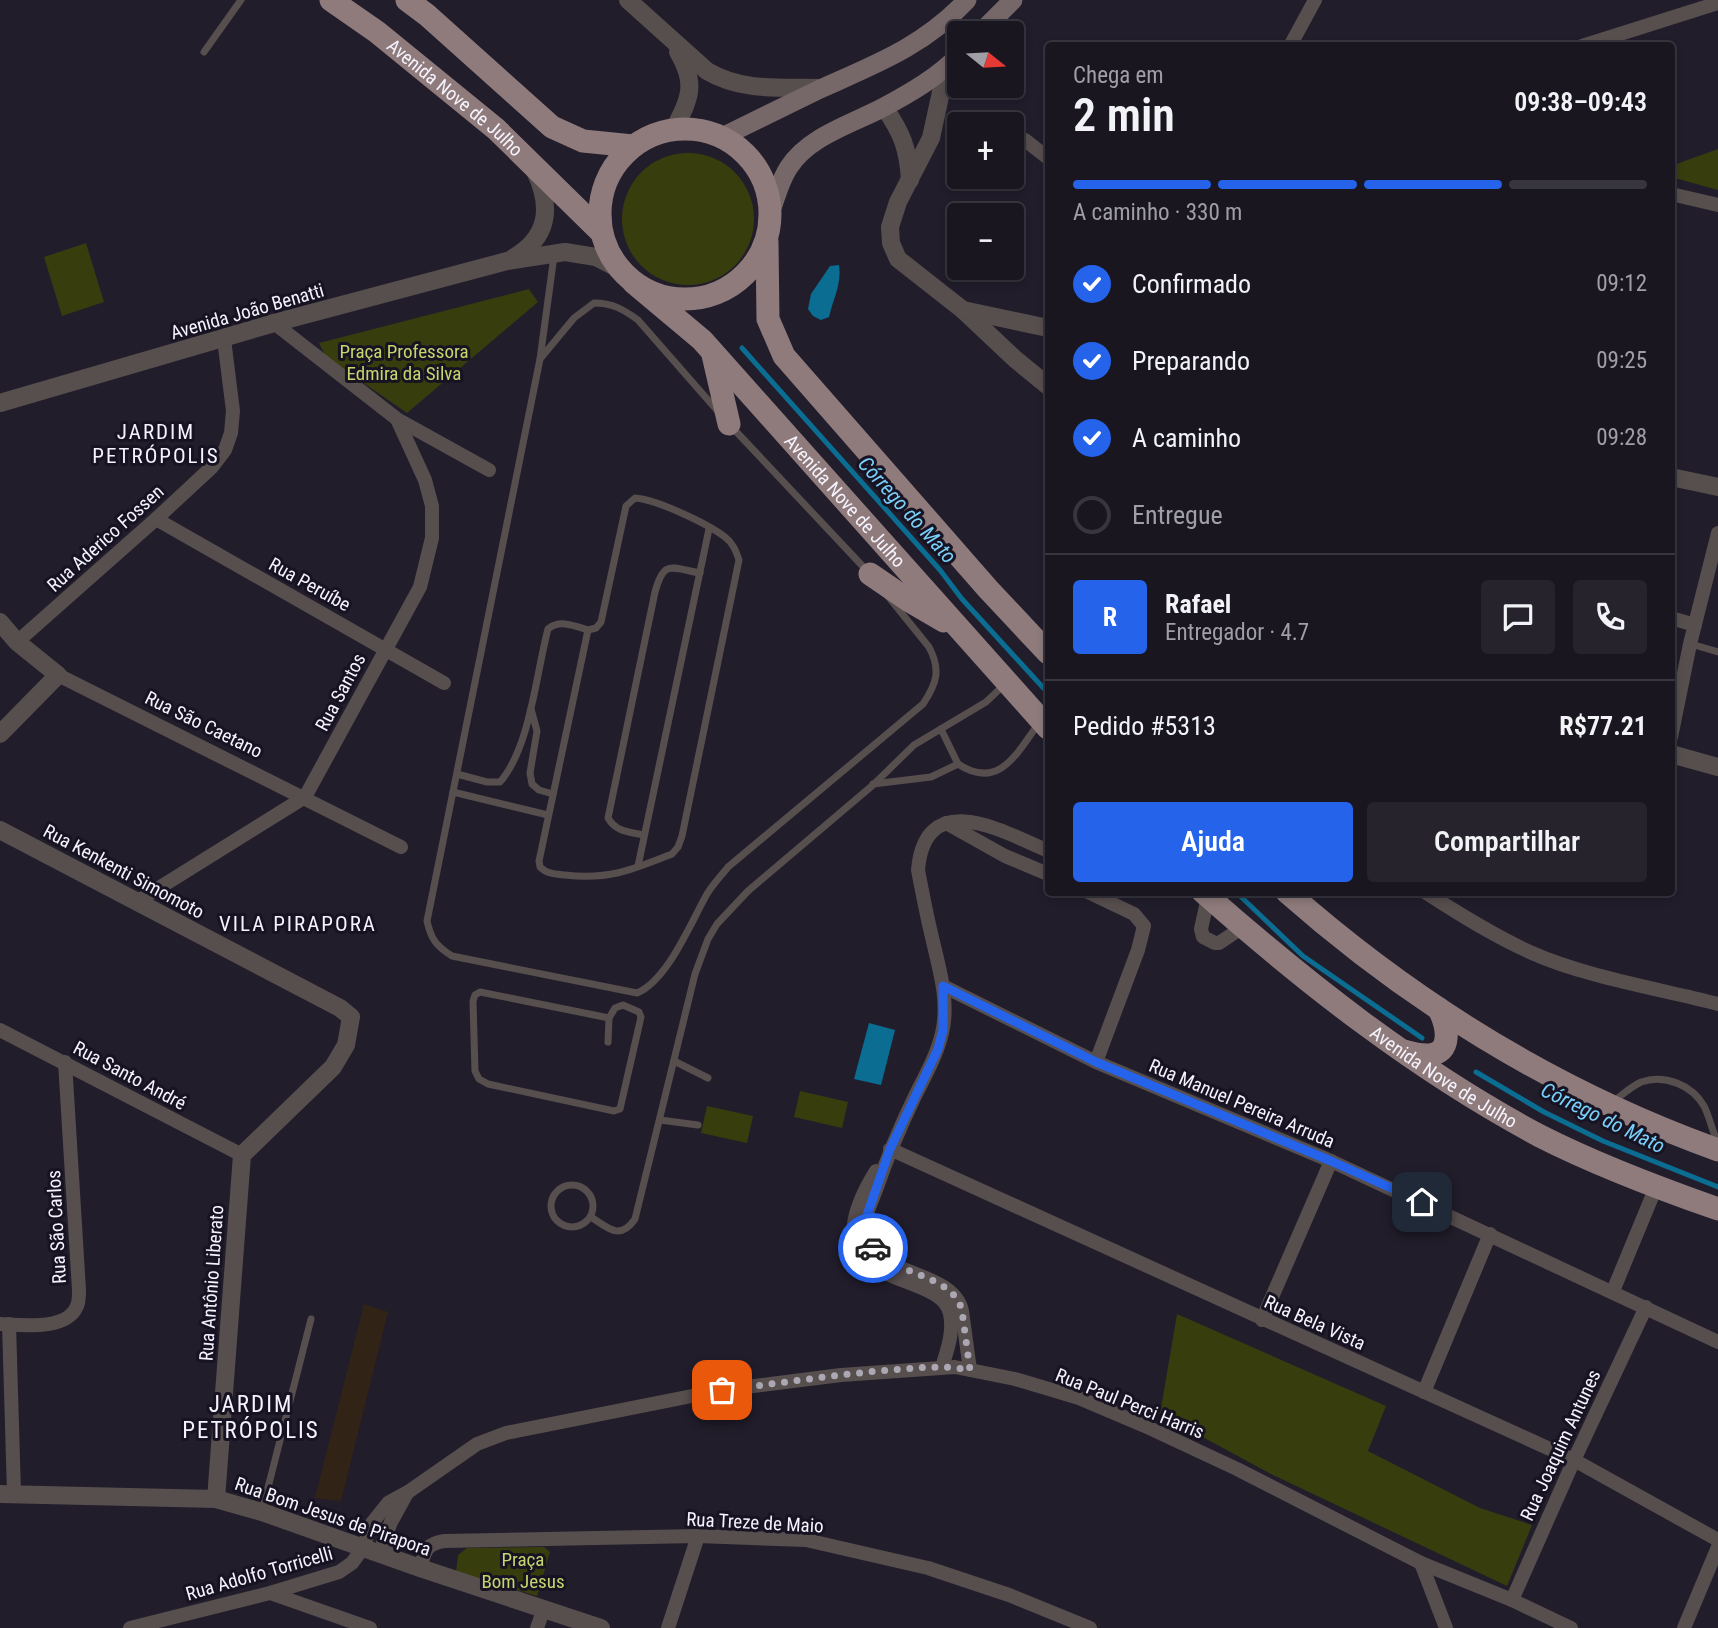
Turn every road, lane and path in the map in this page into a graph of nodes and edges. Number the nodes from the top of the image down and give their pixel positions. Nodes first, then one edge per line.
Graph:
1 (241, 0) edge
2 (331, 0) edge
3 (407, 0) edge
4 (628, 0) edge
5 (967, 0) edge
6 (1013, 0) edge
7 (1315, 0) edge
8 (1718, 3) edge
9 (993, 21) edge
10 (670, 40) junction
11 (1292, 42) edge
12 (1595, 42) edge
13 (204, 52) dead end
14 (947, 66) edge
15 (947, 83) edge
16 (822, 89) junction
17 (884, 107) junction
18 (674, 130) junction
19 (722, 137) junction
20 (1026, 139) dead end
21 (633, 146) junction
22 (1045, 156) edge
23 (532, 165) junction
24 (909, 180) junction
25 (1675, 195) edge
26 (1718, 205) edge
27 (770, 213) junction
28 (601, 232) junction
29 (767, 237) junction
30 (554, 253) junction
31 (506, 261) junction
32 (627, 276) junction
33 (963, 310) junction
34 (274, 323) junction
35 (1045, 327) edge
36 (225, 339) junction
37 (713, 352) junction
38 (540, 359) junction
39 (1045, 384) edge
40 (0, 403) edge
41 (397, 419) junction
42 (729, 425) junction
43 (489, 470) dead end
44 (1675, 478) edge
45 (1718, 487) edge
46 (156, 519) junction
47 (709, 528) junction
48 (1718, 533) edge
49 (700, 573) junction
50 (870, 573) junction
51 (1675, 619) edge
52 (0, 622) edge
53 (1695, 625) junction
54 (589, 629) junction
55 (961, 631) junction
56 (17, 642) junction
57 (1690, 644) junction
58 (385, 649) junction
59 (1045, 650) edge
60 (1718, 652) edge
61 (58, 675) junction
62 (1007, 682) junction
63 (444, 683) dead end
64 (531, 708) junction
65 (1675, 717) edge
66 (1045, 724) edge
67 (941, 729) junction
68 (0, 734) edge
69 (1675, 755) edge
70 (958, 764) junction
71 (1718, 767) edge
72 (457, 774) junction
73 (873, 785) junction
74 (453, 792) junction
75 (553, 794) junction
76 (305, 797) junction
77 (548, 815) junction
78 (946, 823) junction
79 (0, 830) edge
80 (644, 835) junction
81 (401, 847) dead end
82 (1045, 850) edge
83 (638, 866) junction
84 (1045, 873) edge
85 (1096, 896) edge
86 (1206, 896) edge
87 (1207, 896) edge
88 (1292, 896) edge
89 (1431, 896) edge
90 (138, 901) junction
91 (1243, 927) junction
92 (943, 986) junction
93 (626, 992) junction
94 (1718, 1004) edge
95 (623, 1005) junction
96 (1439, 1009) junction
97 (609, 1018) junction
98 (0, 1030) edge
99 (608, 1042) dead end
100 (1401, 1051) junction
101 (674, 1061) junction
102 (65, 1062) junction
103 (1096, 1062) junction
104 (708, 1078) dead end
105 (1607, 1106) junction
106 (660, 1120) junction
107 (698, 1125) dead end
108 (1718, 1144) edge
109 (890, 1149) junction
110 (1718, 1150) edge
111 (242, 1155) junction
112 (1331, 1161) junction
113 (1656, 1187) junction
114 (1718, 1209) edge
115 (590, 1217) junction
116 (1490, 1234) junction
117 (1613, 1291) junction
118 (1646, 1307) junction
119 (312, 1319) dead end
120 (1262, 1320) junction
121 (5, 1324) edge
122 (1718, 1342) edge
123 (942, 1367) junction
124 (970, 1370) junction
125 (1424, 1392) junction
126 (1574, 1460) junction
127 (408, 1492) junction
128 (7, 1493) edge
129 (216, 1499) junction
130 (262, 1512) junction
131 (698, 1536) junction
132 (1718, 1540) edge
133 (1718, 1547) edge
134 (363, 1548) junction
135 (390, 1558) junction
136 (1422, 1563) junction
137 (420, 1569) junction
138 (270, 1593) junction
139 (1512, 1600) junction
140 (544, 1608) junction
141 (155, 1625) edge
142 (130, 1628) edge
143 (370, 1628) edge
144 (537, 1628) edge
145 (601, 1628) edge
146 (668, 1628) edge
147 (1090, 1628) edge
148 (1446, 1628) edge
149 (1570, 1628) edge
150 (1684, 1628) edge

1 - 13 lane
2 - 23 main road, Avenida Nove de Julho
3 - 21 main road
4 - 10 street
5 - 16 main road
6 - 9 main road
7 - 11 street
8 - 12 street
10 - 16 street
10 - 18 street
14 - 17 main road
15 - 24 street
16 - 19 main road
17 - 24 street
17 - 27 main road
18 - 19 main road
18 - 21 main road
19 - 27 main road
20 - 22 street
21 - 28 main road
23 - 28 main road, Avenida Nove de Julho
23 - 31 street, Avenida João Benatti
24 - 33 street
25 - 26 street
27 - 29 main road
28 - 32 main road
29 - 32 main road
29 - 59 main road
30 - 31 street, Avenida João Benatti
30 - 32 street, Avenida João Benatti
30 - 38 lane
31 - 34 street, Avenida João Benatti
32 - 37 main road, Avenida Nove de Julho
33 - 35 street
33 - 39 street
34 - 36 street, Avenida João Benatti
34 - 41 street
36 - 40 street, Avenida João Benatti
36 - 46 street, Rua Aderico Fossen
37 - 42 main road
37 - 55 main road, Avenida Nove de Julho
38 - 42 lane
38 - 72 lane
41 - 43 street
41 - 58 street, Rua Santos
42 - 50 lane
44 - 45 street
46 - 56 street, Rua Aderico Fossen
46 - 58 street, Rua Peruíbe
47 - 49 lane
47 - 54 lane
47 - 83 lane
48 - 53 street
49 - 80 lane
49 - 80 lane
50 - 55 main road
50 - 93 lane
51 - 53 street
52 - 56 street, Rua São Caetano
53 - 57 street
54 - 64 lane
54 - 75 lane
55 - 62 main road, Avenida Nove de Julho
56 - 61 street, Rua São Caetano
57 - 60 lane
57 - 65 street
58 - 63 street, Rua Peruíbe
58 - 76 street, Rua Santos
61 - 68 street
61 - 76 street, Rua São Caetano
62 - 66 main road, Avenida Nove de Julho
62 - 67 lane
64 - 72 lane
64 - 75 lane
66 - 70 lane
67 - 70 lane
67 - 73 lane
69 - 71 street
70 - 73 lane
72 - 74 lane
73 - 101 lane
74 - 77 lane
74 - 93 lane
75 - 77 lane
76 - 81 street, Rua São Caetano
76 - 90 street, Rua Santos
77 - 83 lane
78 - 82 street
78 - 84 street
78 - 92 street
79 - 90 street, Rua Kenkenti Simomoto
80 - 83 lane
85 - 103 street
86 - 91 street
87 - 91 main road, Avenida Nove de Julho
88 - 96 main road
89 - 94 street
90 - 111 street, Rua Kenkenti Simomoto
91 - 100 main road, Avenida Nove de Julho
92 - 103 street, Rua Manuel Pereira Arruda
92 - 109 street
93 - 95 lane
95 - 97 lane
95 - 97 lane
96 - 100 main road
96 - 105 main road
97 - 99 lane
98 - 102 street, Rua Santo André
100 - 113 main road, Avenida Nove de Julho
101 - 104 lane
101 - 106 lane
102 - 111 street, Rua Santo André
102 - 121 street, Rua São Carlos
103 - 112 street, Rua Manuel Pereira Arruda
105 - 108 lane
105 - 110 main road
106 - 107 lane
106 - 115 lane
109 - 120 street, Rua Bela Vista
109 - 123 street
109 - 124 street
111 - 129 street, Rua Antônio Liberato
112 - 116 street, Rua Manuel Pereira Arruda
112 - 120 street
113 - 114 main road, Avenida Nove de Julho
113 - 117 street
115 - 115 lane
116 - 117 street, Rua Manuel Pereira Arruda
116 - 125 street
117 - 118 street, Rua Manuel Pereira Arruda
118 - 122 street, Rua Manuel Pereira Arruda
118 - 126 street, Rua Joaquim Antunes
119 - 130 lane
120 - 125 street, Rua Bela Vista
121 - 128 street
123 - 124 street, Rua Paul Perci Harris
123 - 127 street, Rua Paul Perci Harris
124 - 136 street, Rua Paul Perci Harris
125 - 126 street, Rua Bela Vista
126 - 132 street, Rua Bela Vista
126 - 139 street, Rua Joaquim Antunes
127 - 134 street, Rua Paul Perci Harris
127 - 135 street, Rua Paul Perci Harris
128 - 129 street, Rua Bom Jesus de Pirapora
129 - 130 street, Rua Bom Jesus de Pirapora
130 - 134 street, Rua Bom Jesus de Pirapora
131 - 137 street, Rua Treze de Maio
131 - 146 street
131 - 147 street, Rua Treze de Maio
133 - 150 street
134 - 135 street, Rua Bom Jesus de Pirapora
134 - 138 street, Rua Adolfo Torricelli
135 - 137 street, Rua Bom Jesus de Pirapora
136 - 139 street, Rua Paul Perci Harris
136 - 148 street
137 - 140 street, Rua Bom Jesus de Pirapora
138 - 141 street, Rua Adolfo Torricelli
138 - 143 street
139 - 149 street, Rua Paul Perci Harris
140 - 144 street
140 - 145 street, Rua Bom Jesus de Pirapora
141 - 142 street, Rua Adolfo Torricelli

